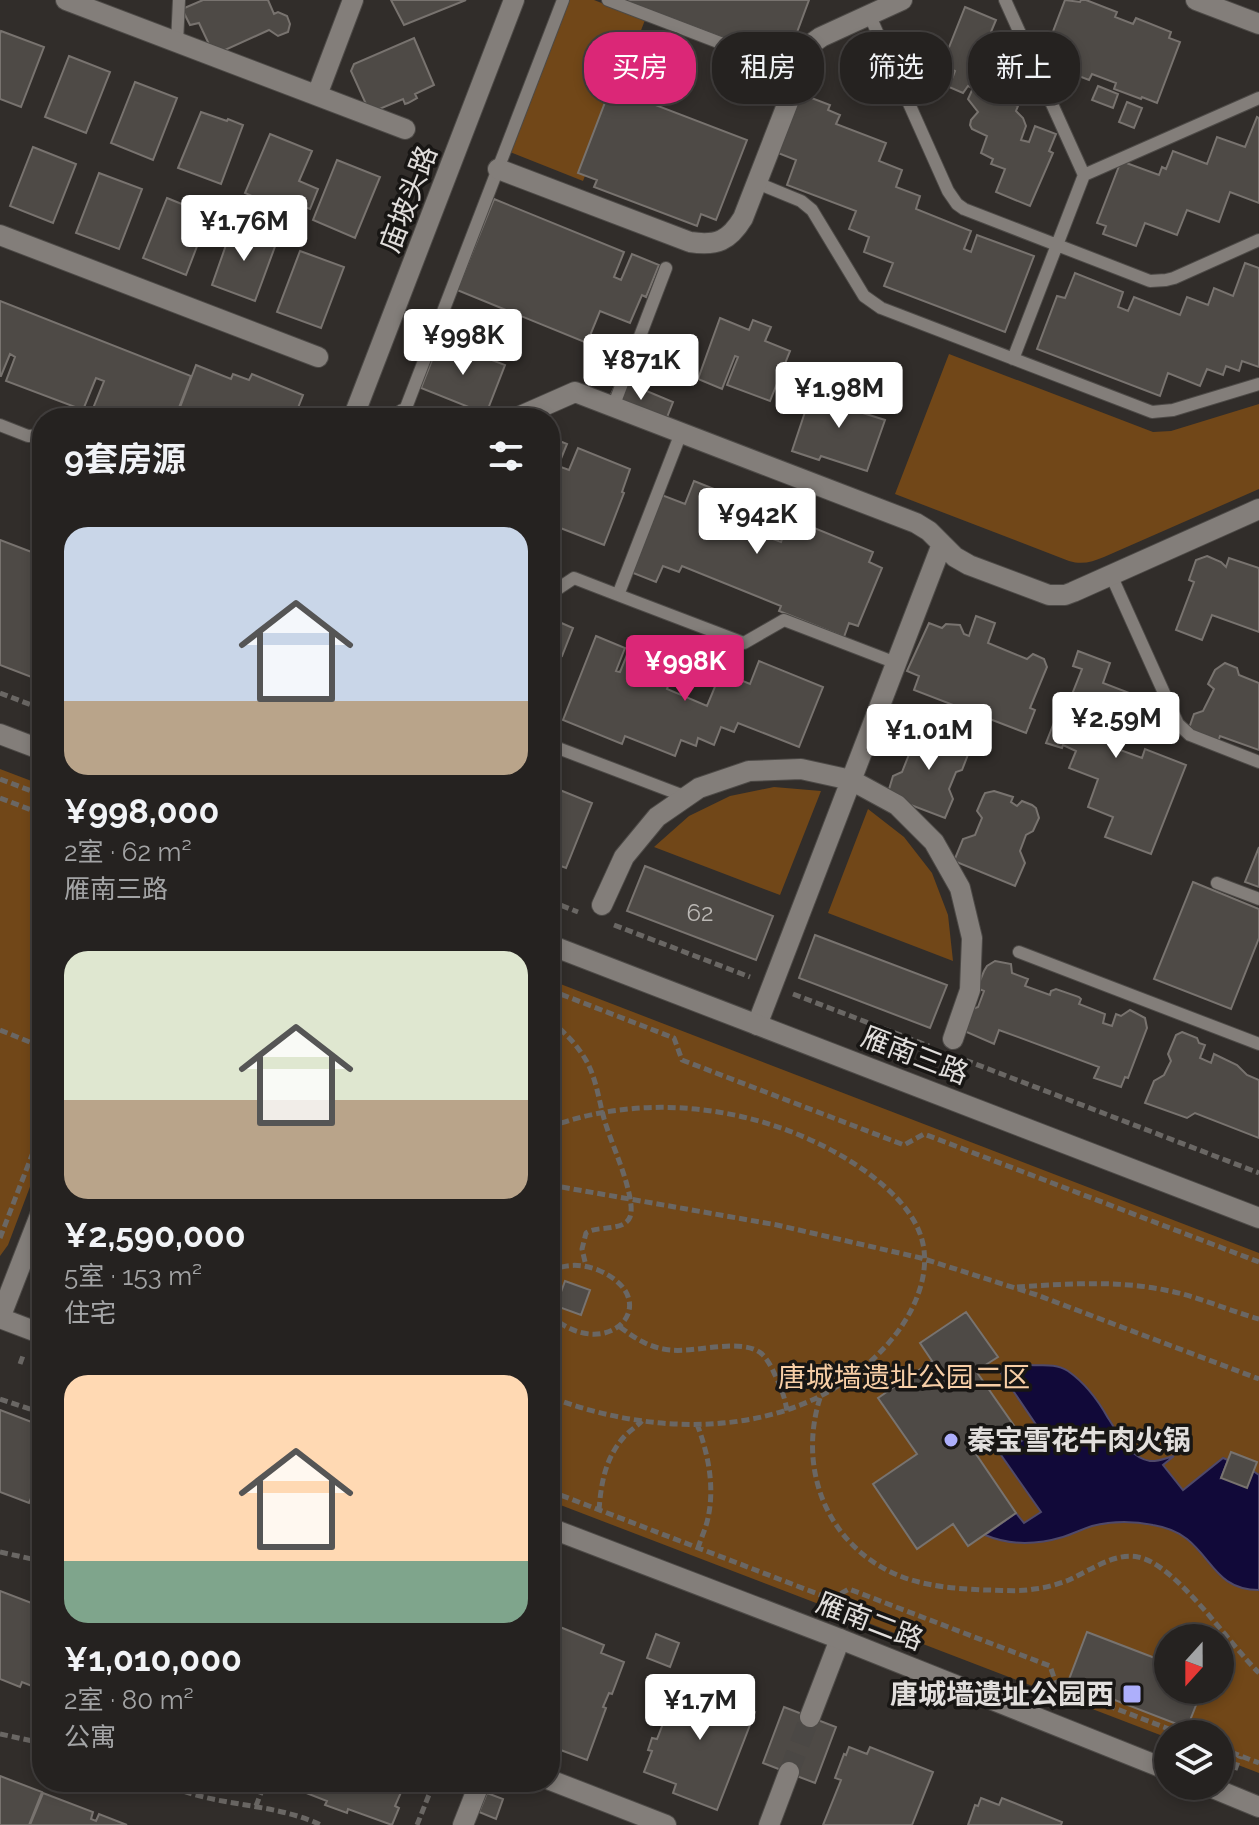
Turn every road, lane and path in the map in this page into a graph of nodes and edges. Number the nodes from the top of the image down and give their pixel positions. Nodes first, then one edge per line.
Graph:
1 (66, 0) edge
2 (179, 0) edge
3 (353, 0) edge
4 (514, 0) edge
5 (563, 0) edge
6 (608, 0) edge
7 (902, 0) edge
8 (1005, 0) edge
9 (1196, 0) edge
10 (869, 14) junction
11 (1259, 24) edge
12 (824, 36) edge
13 (712, 40) edge
14 (177, 43) junction
15 (317, 95) junction
16 (1259, 98) edge
17 (787, 104) edge
18 (405, 129) dead end
19 (498, 169) junction
20 (1084, 175) junction
21 (757, 183) junction
22 (0, 235) edge
23 (1259, 240) edge
24 (1056, 246) junction
25 (666, 268) dead end
26 (318, 357) dead end
27 (1013, 359) junction
28 (1259, 384) edge
29 (613, 407) junction
30 (357, 408) edge
31 (409, 408) edge
32 (539, 408) edge
33 (0, 425) edge
34 (681, 433) junction
35 (32, 436) edge
36 (1259, 509) edge
37 (942, 544) junction
38 (1111, 575) junction
39 (560, 587) edge
40 (618, 595) junction
41 (896, 663) junction
42 (0, 693) edge
43 (32, 705) edge
44 (0, 734) edge
45 (32, 746) edge
46 (560, 749) edge
47 (1259, 762) edge
48 (0, 779) edge
49 (851, 780) junction
50 (32, 791) edge
51 (684, 796) junction
52 (0, 798) edge
53 (32, 810) edge
54 (1217, 883) dead end
55 (1259, 899) edge
56 (560, 905) edge
57 (580, 912) dead end
58 (606, 914) joint
59 (560, 949) edge
60 (1019, 952) dead end
61 (772, 986) junction
62 (560, 994) edge
63 (757, 1025) junction
64 (0, 1030) edge
65 (560, 1030) edge
66 (32, 1043) edge
67 (944, 1044) joint
68 (1259, 1044) edge
69 (964, 1060) dead end
70 (603, 1113) junction
71 (560, 1124) edge
72 (32, 1155) edge
73 (1259, 1173) edge
74 (560, 1187) edge
75 (630, 1198) junction
76 (1259, 1218) edge
77 (32, 1236) edge
78 (0, 1238) edge
79 (925, 1259) junction
80 (1259, 1262) edge
81 (586, 1266) junction
82 (560, 1268) edge
83 (1014, 1288) junction
84 (0, 1318) edge
85 (1259, 1319) edge
86 (560, 1322) edge
87 (620, 1327) junction
88 (32, 1330) edge
89 (1259, 1379) edge
90 (820, 1397) junction
91 (0, 1399) edge
92 (560, 1400) edge
93 (32, 1410) edge
94 (787, 1411) junction
95 (643, 1420) junction
96 (697, 1424) junction
97 (560, 1495) edge
98 (599, 1510) junction
99 (560, 1532) edge
100 (698, 1548) junction
101 (0, 1552) edge
102 (32, 1558) edge
103 (840, 1639) junction
104 (1259, 1673) edge
105 (810, 1717) tunnel mouth
106 (1154, 1723) edge
107 (0, 1734) edge
108 (32, 1741) edge
109 (1234, 1753) edge
110 (1259, 1763) edge
111 (1154, 1764) edge
112 (789, 1772) tunnel mouth
113 (560, 1784) edge
114 (185, 1792) edge
115 (261, 1792) edge
116 (430, 1792) edge
117 (476, 1792) edge
118 (1234, 1797) edge
119 (256, 1806) junction
120 (1259, 1807) edge
121 (321, 1825) edge
122 (417, 1825) edge
123 (463, 1825) edge
124 (666, 1825) edge
125 (769, 1825) edge

1 - 14 street
2 - 14 lane
3 - 15 street
4 - 30 street, 庙坡头路
5 - 19 lane
6 - 13 lane
7 - 10 street
8 - 20 lane
9 - 11 street
10 - 12 street
10 - 24 lane
14 - 15 street
15 - 18 street
16 - 20 lane
17 - 21 street
19 - 21 street
19 - 31 lane
20 - 24 lane
21 - 27 lane
22 - 26 street
23 - 24 lane
24 - 27 lane
25 - 29 lane
27 - 28 lane
29 - 32 street
29 - 34 street
33 - 35 lane
34 - 37 street
34 - 40 lane
36 - 38 street
37 - 38 street
37 - 41 street
38 - 47 lane
39 - 40 lane
40 - 41 lane
41 - 49 street
42 - 43 path
44 - 45 street
46 - 51 lane
48 - 50 path
49 - 51 street
49 - 61 street
49 - 67 street
51 - 58 street
52 - 53 path
54 - 55 lane
56 - 57 path
58 - 61 path
59 - 63 street, 雁南三路
60 - 68 lane
61 - 63 street
61 - 67 path
62 - 80 path
63 - 76 street, 雁南三路
64 - 66 path
65 - 70 path
69 - 73 path
70 - 71 path
70 - 75 path
70 - 79 path
72 - 78 path
74 - 75 path
75 - 79 path
75 - 81 path
77 - 84 street
79 - 83 path
79 - 90 path
81 - 82 path
81 - 87 path
83 - 85 path
83 - 89 path
84 - 88 street
86 - 87 path
87 - 94 path
90 - 94 path
90 - 104 path
91 - 93 path
92 - 95 path
94 - 96 path
95 - 96 path
95 - 98 path
96 - 100 path
97 - 98 path
98 - 100 path
99 - 103 street, 雁南二路
100 - 106 path
101 - 102 path
103 - 105 street
103 - 111 street, 雁南二路
107 - 108 path
109 - 110 path
112 - 125 street
113 - 124 street
114 - 119 path
115 - 119 path
116 - 122 path
117 - 123 street
118 - 120 street
119 - 121 path

